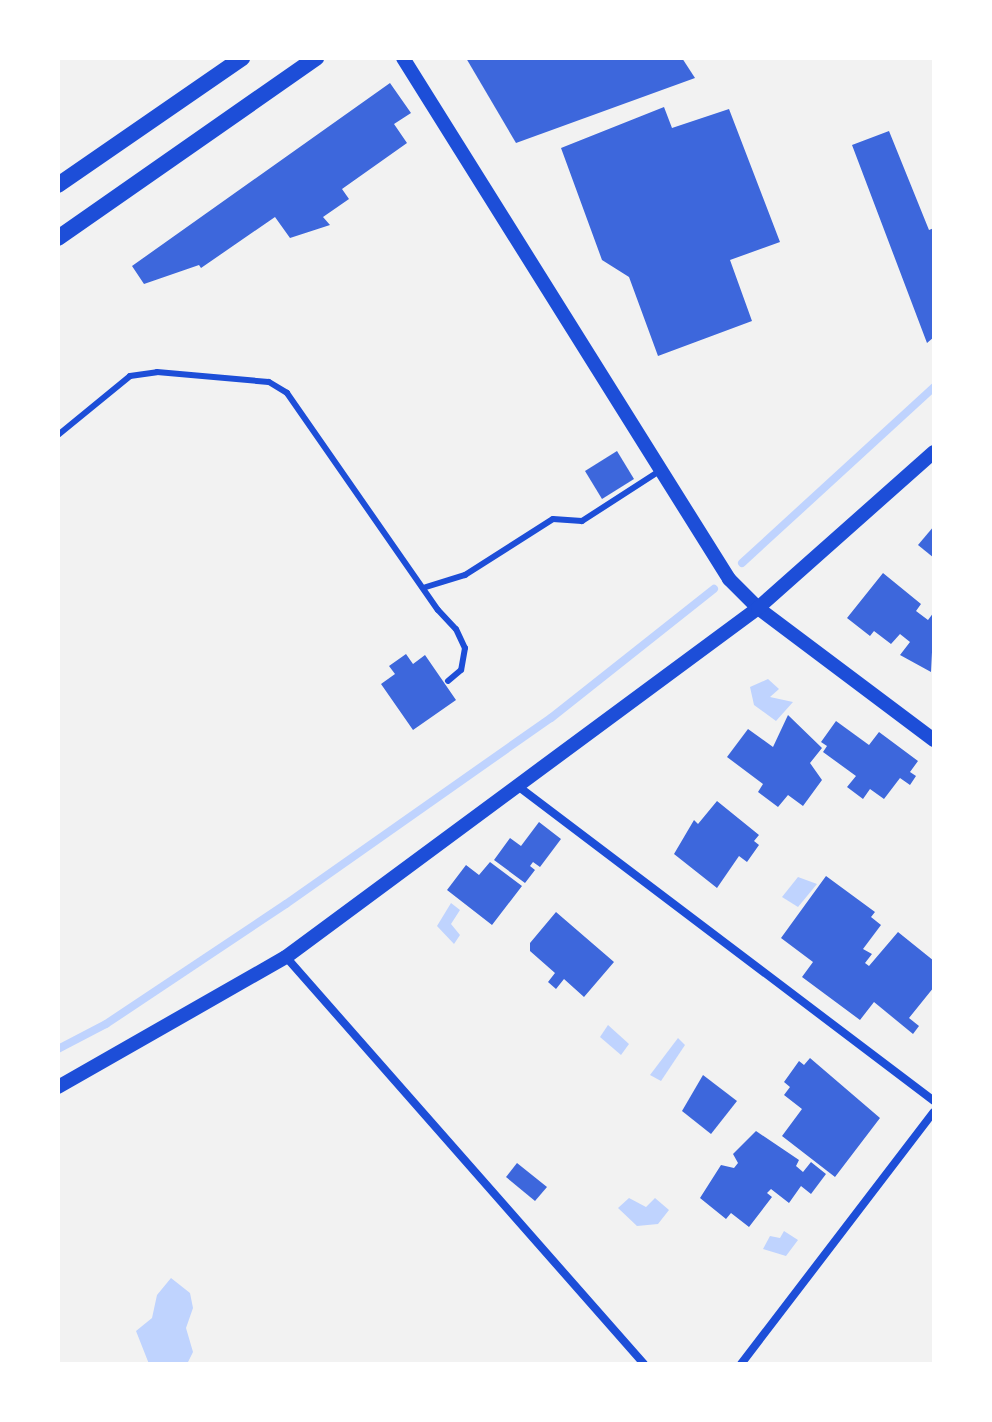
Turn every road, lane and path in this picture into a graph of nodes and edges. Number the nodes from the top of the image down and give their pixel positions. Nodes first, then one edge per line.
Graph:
1 (242, 58) edge
2 (316, 58) edge
3 (403, 58) edge
4 (58, 185) edge
5 (58, 238) edge
6 (58, 435) edge
7 (934, 452) edge
8 (661, 470) junction
9 (426, 587) junction
10 (758, 608) junction
11 (448, 681) dead end
12 (934, 740) edge
13 (519, 787) junction
14 (286, 957) junction
15 (58, 1087) edge
16 (934, 1101) edge
17 (934, 1112) edge
18 (644, 1364) edge
19 (741, 1364) edge

1 - 4 main road
2 - 5 main road
3 - 8 street
6 - 9 lane
7 - 10 street
8 - 9 lane
8 - 10 street
9 - 11 lane
10 - 12 street
10 - 13 street
13 - 14 street
13 - 16 street
14 - 15 street
14 - 18 street
17 - 19 street

